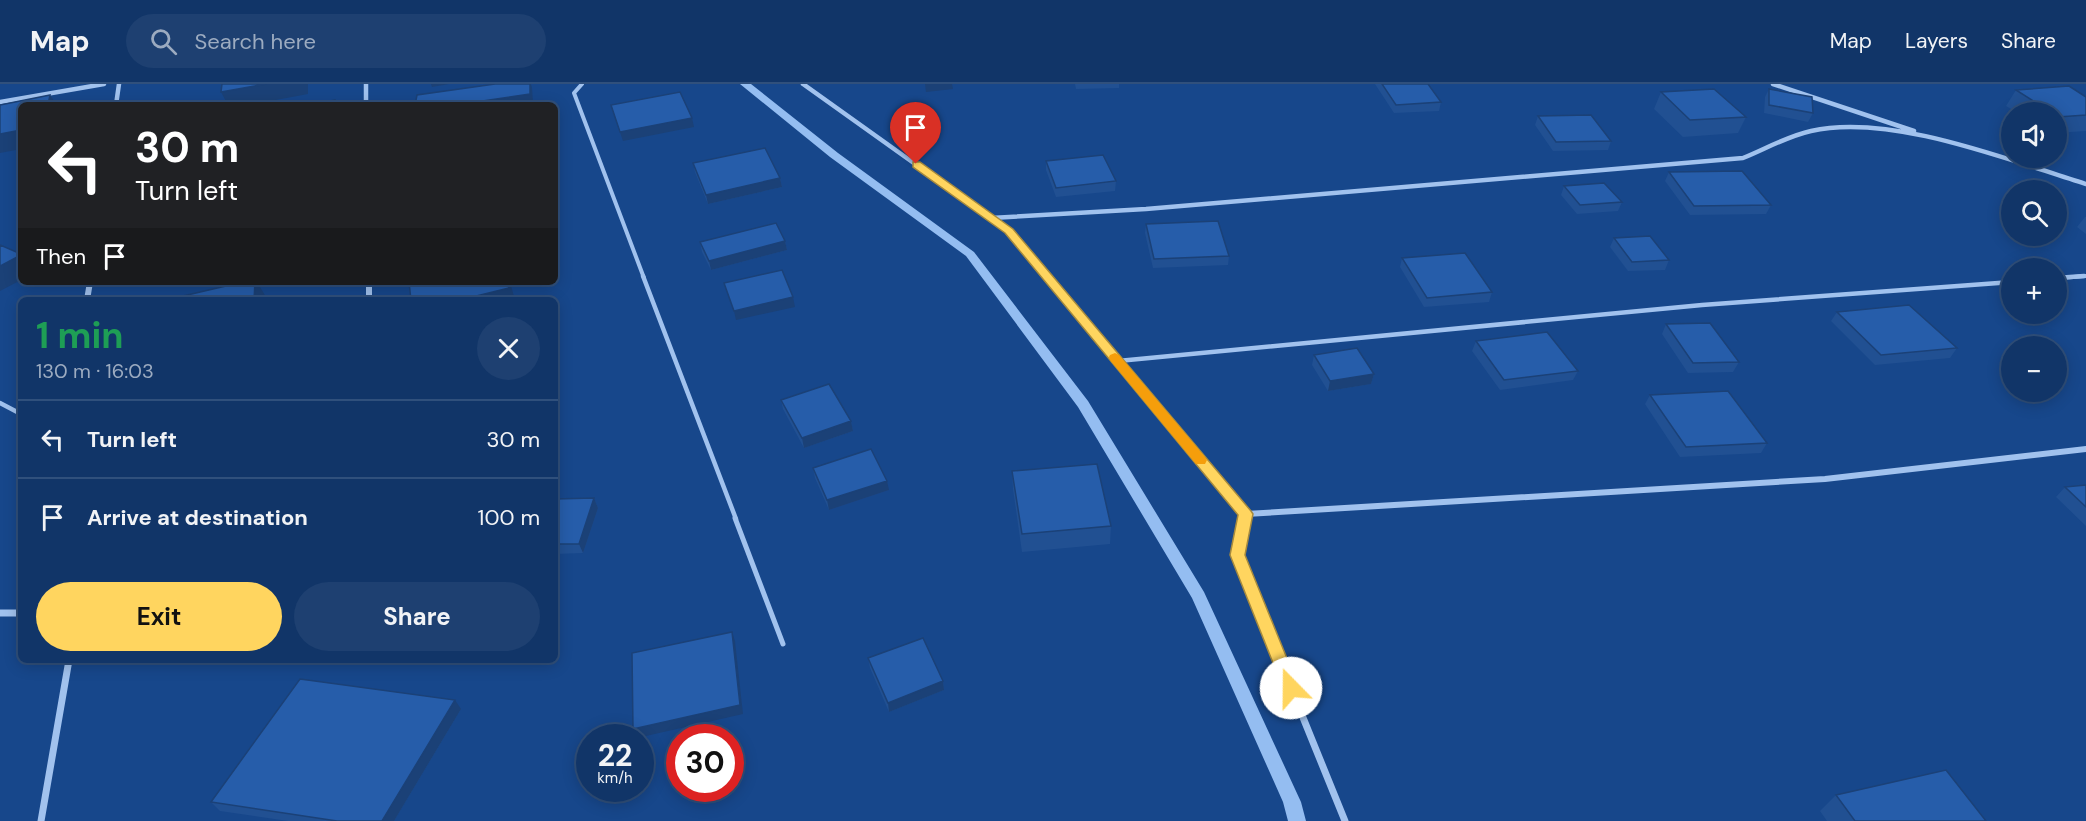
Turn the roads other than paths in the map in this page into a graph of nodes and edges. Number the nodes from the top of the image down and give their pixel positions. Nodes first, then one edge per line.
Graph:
1 (104, 84) edge
2 (119, 84) edge
3 (366, 84) edge
4 (582, 84) edge
5 (803, 84) edge
6 (1773, 84) edge
7 (0, 102) edge
8 (116, 102) edge
9 (366, 102) edge
10 (1926, 135) junction
11 (2086, 184) edge
12 (991, 218) junction
13 (2086, 276) edge
14 (2067, 277) edge
15 (2001, 283) edge
16 (1118, 361) junction
17 (0, 403) edge
18 (18, 412) edge
19 (2086, 449) edge
20 (1246, 514) junction
21 (0, 613) edge
22 (18, 613) edge
23 (783, 644) dead end
24 (68, 663) edge
25 (41, 821) edge
26 (1345, 821) edge

1 - 7 street
2 - 8 street
3 - 9 street
4 - 23 lane
5 - 12 street
6 - 10 street
10 - 11 street
10 - 12 street
12 - 16 street
13 - 14 lane
15 - 16 lane
16 - 20 street
17 - 18 lane
19 - 20 street
20 - 26 street
21 - 22 street
24 - 25 street

